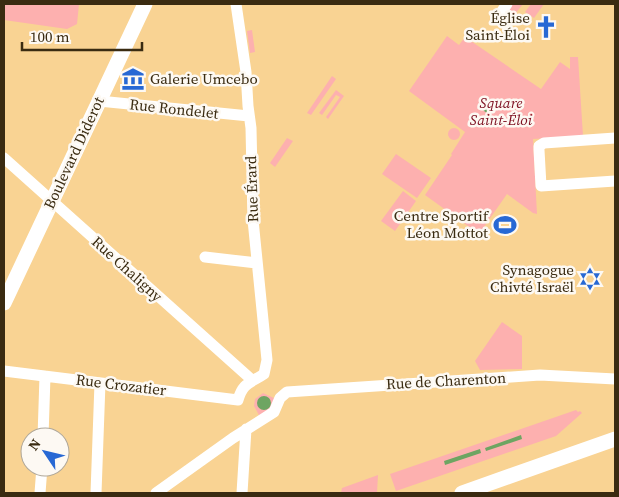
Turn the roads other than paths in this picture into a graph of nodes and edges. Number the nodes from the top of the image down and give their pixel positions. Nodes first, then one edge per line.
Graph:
1 (145, 4) edge
2 (236, 4) edge
3 (506, 4) edge
4 (498, 17) dead end
5 (99, 101) junction
6 (249, 116) junction
7 (615, 138) edge
8 (4, 158) edge
9 (615, 181) edge
10 (52, 201) junction
11 (205, 257) dead end
12 (257, 263) junction
13 (4, 303) edge
14 (4, 371) edge
15 (45, 376) junction
16 (252, 380) junction
17 (615, 380) edge
18 (100, 383) junction
19 (43, 427) edge
20 (246, 429) junction
21 (615, 439) edge
22 (41, 477) edge
23 (40, 493) edge
24 (96, 493) edge
25 (156, 493) edge
26 (242, 493) edge
27 (462, 493) edge

1 - 5 main road, Boulevard Diderot
2 - 6 street, Rue Érard
3 - 4 street
5 - 6 street, Rue Rondelet
5 - 10 main road, Boulevard Diderot
6 - 12 street, Rue Érard
7 - 9 street
8 - 10 street, Rue Chaligny
10 - 13 main road, Boulevard Diderot
10 - 16 street, Rue Chaligny
11 - 12 street
12 - 16 street, Rue Érard
14 - 15 street, Rue Crozatier
15 - 18 street, Rue Crozatier
15 - 19 street
16 - 18 street, Rue Crozatier
17 - 20 street, Rue de Charenton
18 - 24 street
20 - 25 street
20 - 26 street
21 - 27 main road
22 - 23 street

